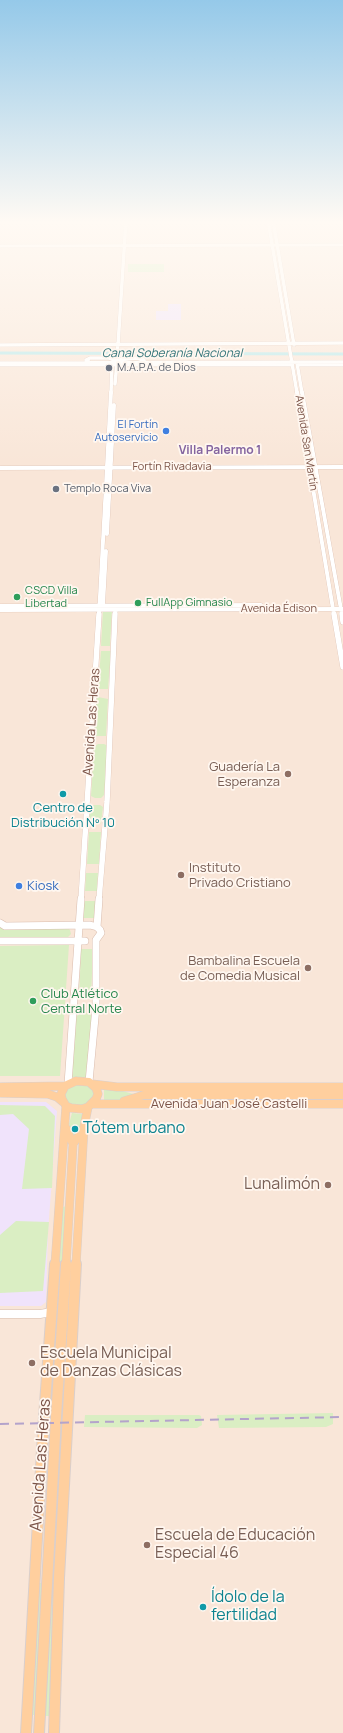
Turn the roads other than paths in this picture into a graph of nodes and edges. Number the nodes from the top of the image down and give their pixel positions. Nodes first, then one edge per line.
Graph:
1 (121, 301) edge
2 (282, 301) edge
3 (287, 301) edge
4 (289, 344) junction
5 (294, 344) junction
6 (343, 344) edge
7 (0, 345) edge
8 (118, 345) junction
9 (115, 362) junction
10 (21, 363) junction
11 (220, 363) junction
12 (0, 364) edge
13 (292, 364) junction
14 (298, 364) junction
15 (343, 364) edge
16 (48, 365) junction
17 (189, 365) junction
18 (309, 467) junction
19 (317, 467) junction
20 (343, 467) edge
21 (0, 468) edge
22 (109, 468) junction
23 (0, 606) edge
24 (100, 606) junction
25 (116, 607) junction
26 (333, 607) junction
27 (342, 607) edge
28 (0, 610) edge
29 (343, 622) edge
30 (343, 667) edge
31 (0, 923) edge
32 (99, 928) junction
33 (80, 935) junction
34 (96, 940) junction
35 (0, 941) edge
36 (90, 1083) junction
37 (66, 1085) junction
38 (0, 1087) edge
39 (117, 1087) junction
40 (343, 1087) edge
41 (0, 1093) edge
42 (144, 1095) junction
43 (343, 1095) edge
44 (115, 1103) junction
45 (65, 1104) junction
46 (343, 1104) edge
47 (90, 1105) junction
48 (65, 1126) junction
49 (84, 1127) junction
50 (73, 1144) junction
51 (52, 1312) junction
52 (0, 1314) edge
53 (26, 1733) edge
54 (39, 1733) edge
55 (54, 1733) edge

1 - 8 main road, Avenida Las Heras
2 - 4 main road, Avenida San Martín
3 - 5 main road
4 - 5 main road
4 - 8 main road
4 - 13 main road, Avenida San Martín
5 - 6 main road
7 - 8 main road
8 - 9 main road, Avenida Las Heras
9 - 10 main road
9 - 11 main road
9 - 16 street
9 - 17 street
9 - 22 main road, Avenida Las Heras
10 - 12 main road
10 - 16 main road
11 - 13 main road
11 - 17 main road
12 - 16 street
13 - 14 main road
13 - 17 street
13 - 18 main road, Avenida San Martín
14 - 15 main road
14 - 19 main road, Avenida San Martín
18 - 19 street, Fortín Rivadavia
18 - 22 street, Fortín Rivadavia
18 - 26 main road, Avenida San Martín
19 - 20 street, Fortín Rivadavia
19 - 27 main road, Avenida San Martín
21 - 22 street, Fortín Rivadavia
22 - 24 main road, Avenida Las Heras
23 - 24 main road, Avenida Édison
24 - 25 main road, Avenida Édison
24 - 28 main road, Avenida Édison
24 - 33 main road, Avenida Las Heras
25 - 26 main road, Avenida Édison
25 - 32 main road, Avenida Las Heras
26 - 27 main road, Avenida Édison
26 - 30 main road, Avenida San Martín
27 - 29 main road, Avenida San Martín
31 - 33 main road
32 - 33 main road
32 - 34 main road, Avenida Las Heras
33 - 34 main road
33 - 35 main road
33 - 37 main road, Avenida Las Heras
34 - 36 main road, Avenida Las Heras
36 - 37 main road
36 - 39 main road, Avenida Juan José Castelli
36 - 47 main road
37 - 38 main road
37 - 45 main road
39 - 40 main road, Avenida Juan José Castelli
39 - 42 main road, Avenida Juan José Castelli
41 - 45 main road
42 - 43 main road, Avenida Juan José Castelli
42 - 44 main road, Avenida Juan José Castelli
44 - 46 main road, Avenida Juan José Castelli
44 - 47 main road, Avenida Juan José Castelli
45 - 47 main road
45 - 48 main road, Avenida Las Heras
47 - 49 main road, Avenida Las Heras
48 - 50 main road, Avenida Las Heras
48 - 51 main road, Avenida Las Heras
49 - 50 main road, Avenida Las Heras
49 - 55 main road, Avenida Las Heras
50 - 54 main road, Avenida Las Heras
51 - 52 street
51 - 53 main road, Avenida Las Heras

